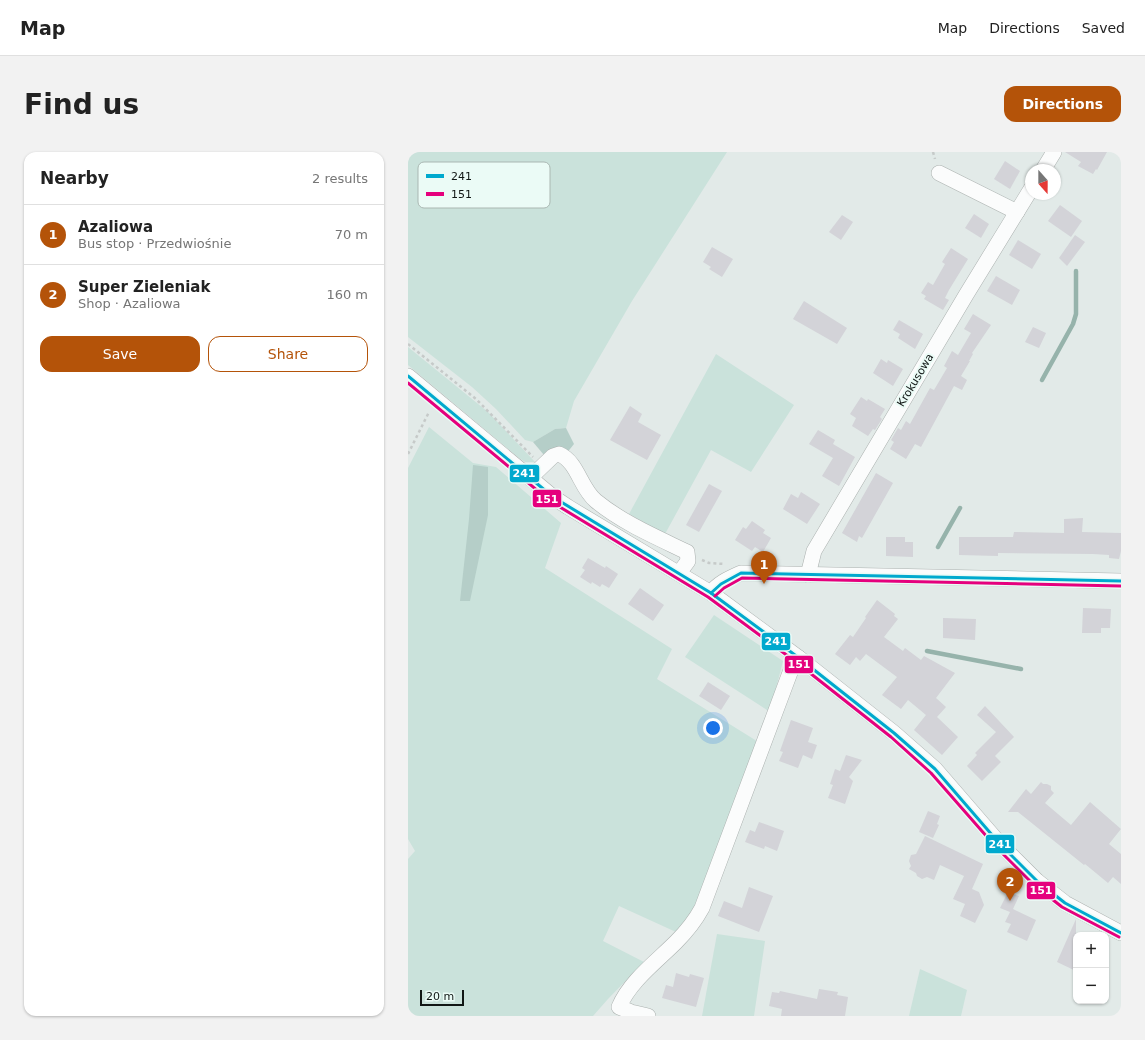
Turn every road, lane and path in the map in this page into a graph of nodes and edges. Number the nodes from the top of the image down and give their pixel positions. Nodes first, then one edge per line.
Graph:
1 (1054, 152) edge
2 (1047, 164) edge
3 (939, 173) dead end
4 (1025, 198) edge
5 (1016, 212) junction
6 (408, 344) edge
7 (408, 376) edge
8 (436, 399) junction
9 (408, 454) edge
10 (542, 465) junction
11 (530, 478) junction
12 (679, 573) junction
13 (808, 575) junction
14 (1121, 582) edge
15 (711, 593) junction
16 (799, 658) junction
17 (1121, 933) edge
18 (648, 1016) edge

1 - 2 street
3 - 5 street
4 - 5 street, Krokusowa
5 - 13 street, Krokusowa
6 - 10 path
7 - 8 street
8 - 9 path
8 - 11 street
10 - 11 street
10 - 12 street
11 - 12 street
12 - 15 street
13 - 14 street
13 - 15 street
15 - 16 street
16 - 17 street
16 - 18 street

